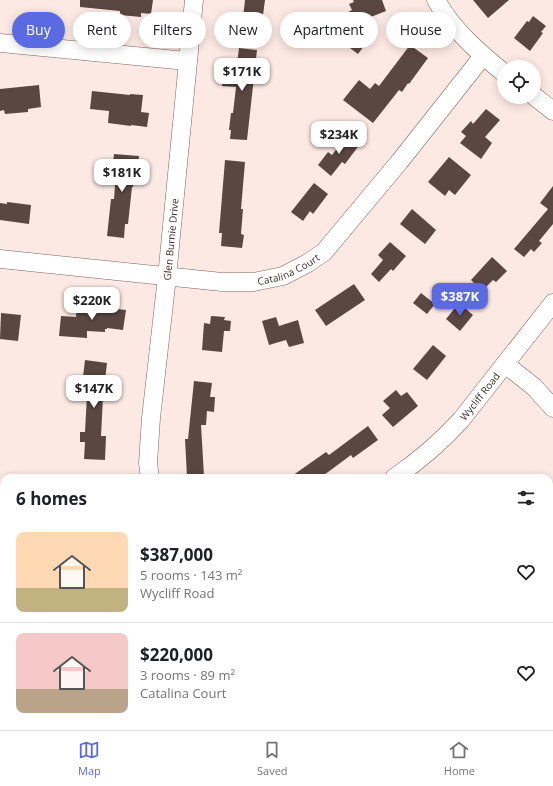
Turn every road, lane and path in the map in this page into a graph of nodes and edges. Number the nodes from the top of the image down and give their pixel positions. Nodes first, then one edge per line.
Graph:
1 (194, 0) edge
2 (436, 0) edge
3 (0, 42) edge
4 (483, 56) junction
5 (187, 61) junction
6 (497, 67) edge
7 (541, 102) edge
8 (553, 112) edge
9 (0, 259) edge
10 (167, 277) junction
11 (553, 303) edge
12 (505, 364) junction
13 (553, 408) edge
14 (149, 474) edge
15 (400, 474) edge

1 - 5 street, Glen Burnie Drive
2 - 4 street
3 - 5 street
4 - 6 street
4 - 10 street, Catalina Court
5 - 10 street, Glen Burnie Drive
7 - 8 street
9 - 10 street, Catalina Court
10 - 14 street, Glen Burnie Drive
11 - 12 street, Wycliff Road
12 - 13 street
12 - 15 street, Wycliff Road

